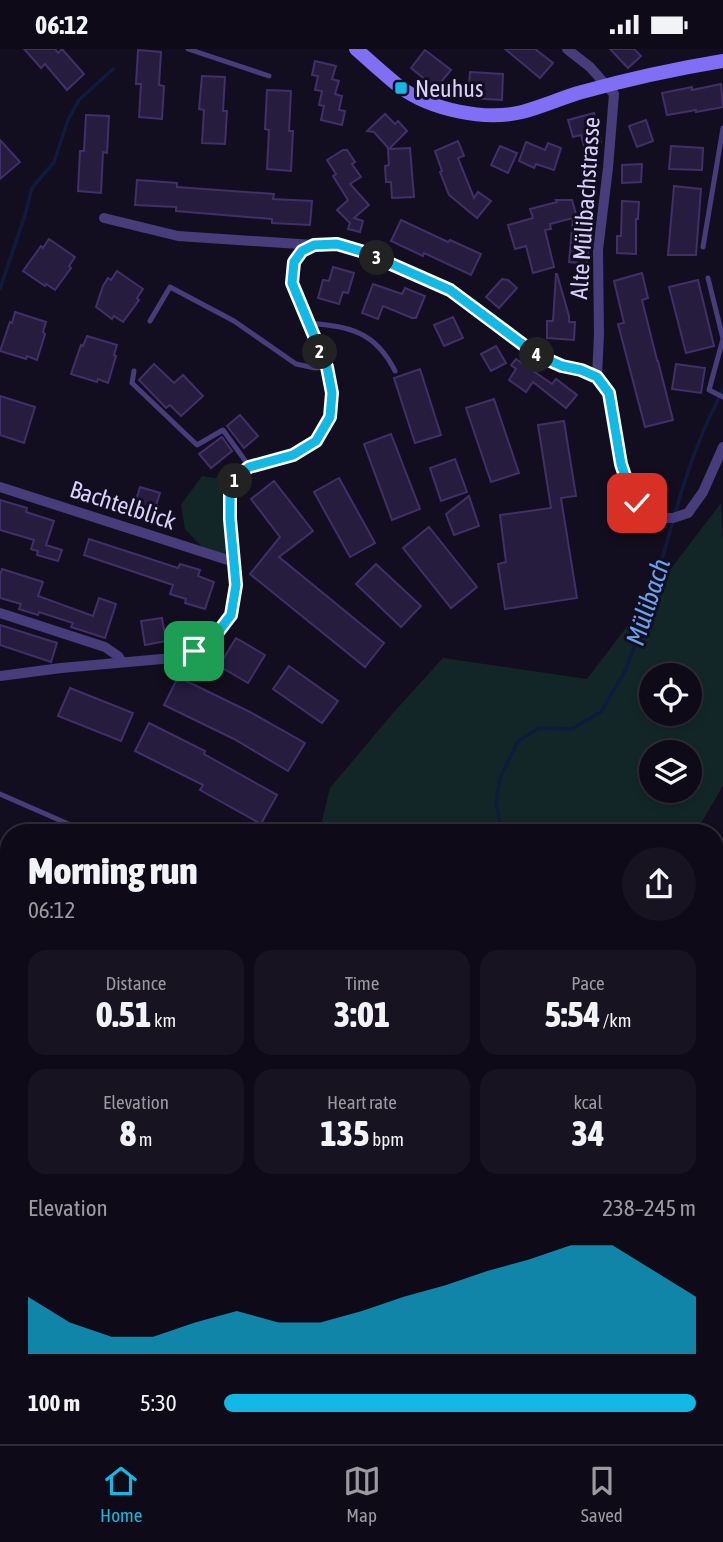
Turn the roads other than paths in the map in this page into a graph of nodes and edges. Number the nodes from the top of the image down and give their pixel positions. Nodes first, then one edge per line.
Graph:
1 (188, 49) edge
2 (356, 49) edge
3 (567, 49) edge
4 (723, 61) edge
5 (270, 76) dead end
6 (608, 86) junction
7 (723, 128) edge
8 (104, 218) dead end
9 (314, 245) junction
10 (703, 247) dead end
11 (708, 278) dead end
12 (150, 321) dead end
13 (309, 323) junction
14 (327, 367) junction
15 (134, 371) dead end
16 (395, 371) dead end
17 (597, 377) junction
18 (723, 397) edge
19 (723, 447) edge
20 (249, 467) junction
21 (0, 487) edge
22 (234, 562) junction
23 (0, 613) edge
24 (122, 662) junction
25 (0, 676) edge
26 (0, 794) edge
27 (68, 824) edge

1 - 5 lane
2 - 6 main road
3 - 6 street
4 - 6 main road
6 - 17 street, Alte Mülibachstrasse
7 - 10 lane
8 - 9 street
9 - 13 street
9 - 17 street
11 - 18 lane
12 - 14 lane
13 - 14 street
13 - 16 lane
14 - 20 street
15 - 20 lane
17 - 19 street
20 - 22 street
21 - 22 street, Bachtelblick
22 - 24 street
23 - 24 street
24 - 25 street
26 - 27 lane

